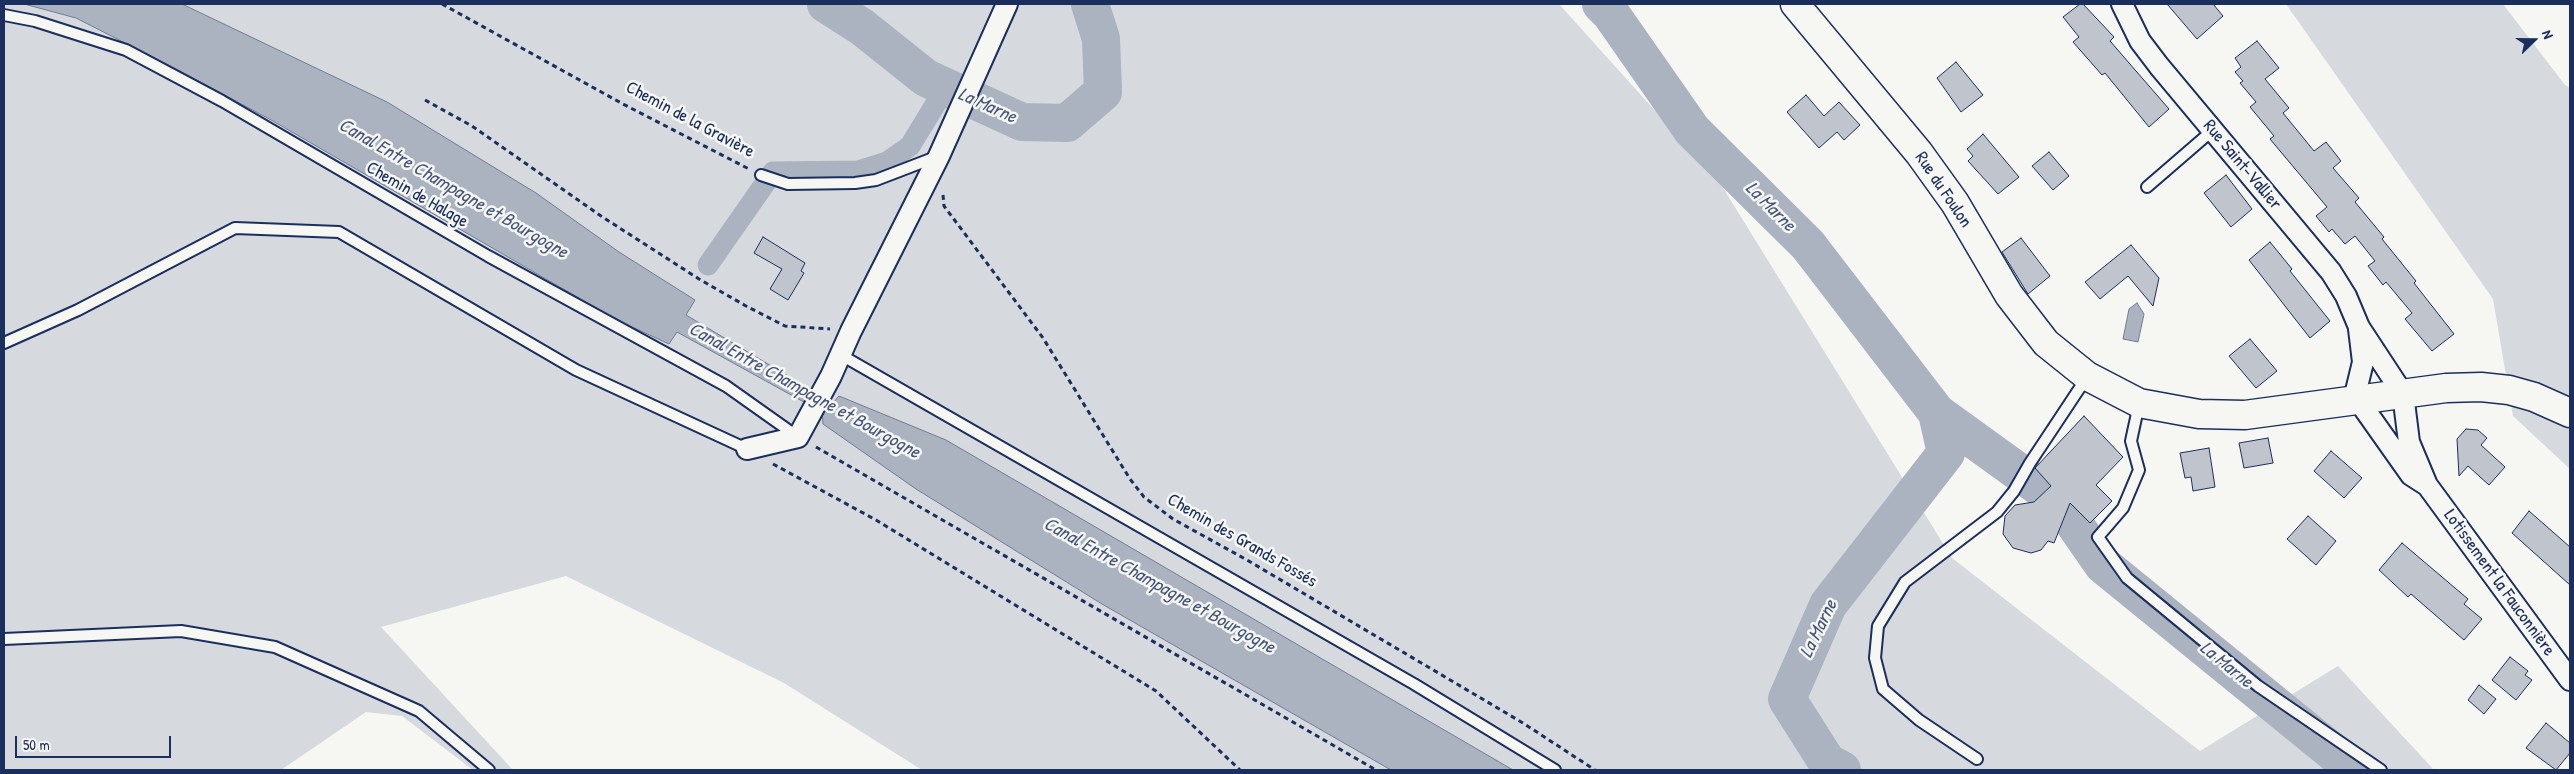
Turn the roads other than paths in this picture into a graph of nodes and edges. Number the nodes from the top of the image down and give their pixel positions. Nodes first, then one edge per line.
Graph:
1 (1007, 4) edge
2 (1795, 4) edge
3 (2122, 4) edge
4 (4, 15) edge
5 (2213, 130) junction
6 (939, 156) junction
7 (761, 175) road end
8 (2147, 187) dead end
9 (2360, 327) junction
10 (4, 343) edge
11 (841, 355) junction
12 (2087, 376) junction
13 (2403, 394) junction
14 (2358, 400) junction
15 (2139, 403) junction
16 (2570, 413) edge
17 (798, 437) junction
18 (747, 449) joint
19 (2427, 486) junction
20 (4, 638) edge
21 (2570, 680) edge
22 (1977, 759) dead end
23 (488, 770) edge
24 (1555, 770) edge
25 (2381, 770) edge

1 - 6 street
2 - 12 street, Rue du Foulon
3 - 5 street, Rue Saint-Vallier
4 - 17 lane, Chemin de Halage
5 - 8 lane
5 - 9 street, Rue Saint-Vallier
6 - 7 lane, Chemin de la Gravière
6 - 11 street
9 - 13 street
9 - 14 street
10 - 18 lane
11 - 17 street
11 - 24 lane
12 - 15 street, Rue du Foulon
12 - 22 lane
13 - 14 street, Rue du Foulon
13 - 16 street, Rue du Foulon
13 - 19 street
14 - 15 street, Rue du Foulon
14 - 19 street
15 - 25 lane
17 - 18 street
19 - 21 street, Lotissement la Fauconnière
20 - 23 lane

